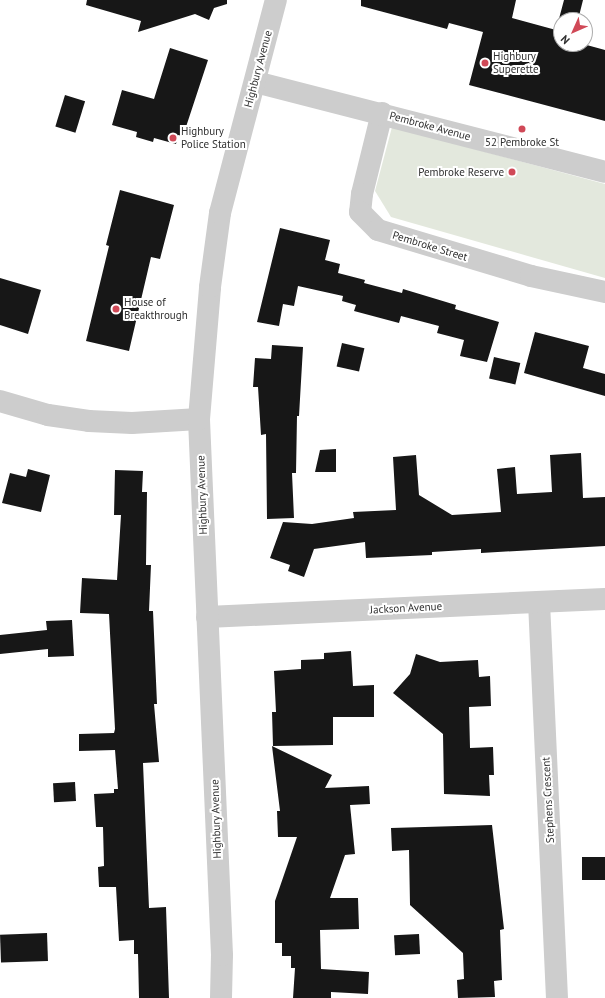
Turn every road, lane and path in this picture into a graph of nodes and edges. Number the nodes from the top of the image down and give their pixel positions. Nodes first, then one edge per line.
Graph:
1 (276, 0) edge
2 (255, 82) junction
3 (382, 113) junction
4 (605, 172) edge
5 (605, 292) edge
6 (0, 401) edge
7 (199, 419) junction
8 (605, 599) edge
9 (539, 602) junction
10 (207, 616) junction
11 (221, 998) edge
12 (557, 998) edge

1 - 2 street, Highbury Avenue
2 - 3 street, Pembroke Avenue
2 - 7 street, Highbury Avenue
3 - 4 street, Pembroke Avenue
3 - 5 street, Pembroke Street
6 - 7 street
7 - 10 street, Highbury Avenue
8 - 9 street, Jackson Avenue
9 - 10 street, Jackson Avenue
9 - 12 street, Stephens Crescent
10 - 11 street, Highbury Avenue

